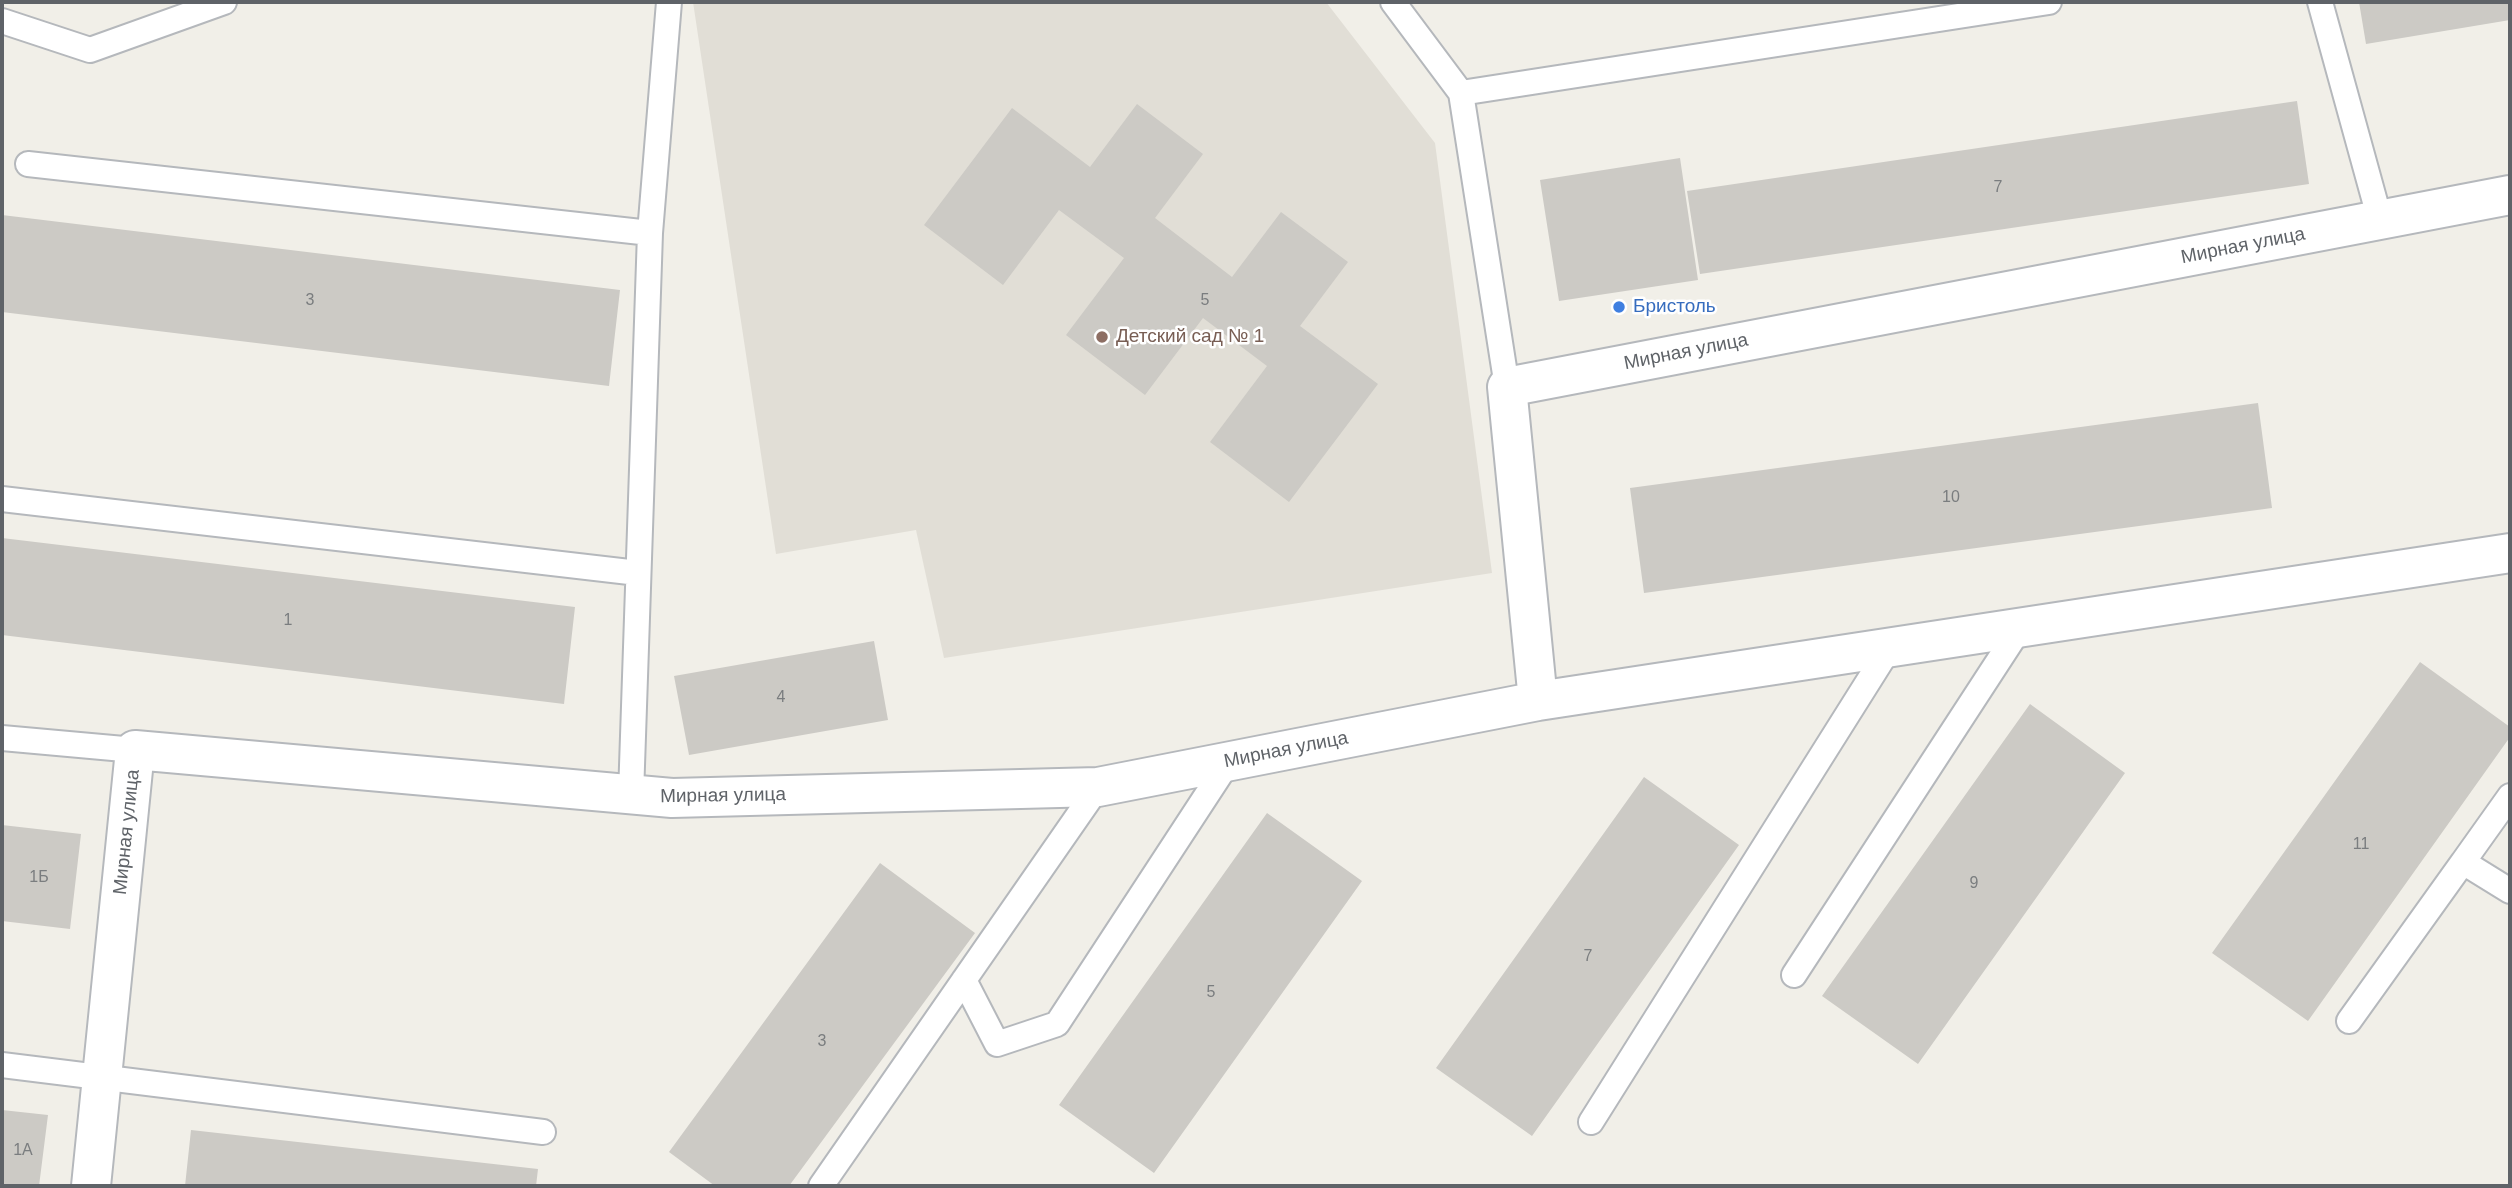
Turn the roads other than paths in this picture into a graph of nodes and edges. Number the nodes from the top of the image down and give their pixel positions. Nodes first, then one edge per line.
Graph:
1 (224, 2) edge
2 (669, 2) edge
3 (1393, 2) edge
4 (2049, 2) edge
5 (2320, 2) edge
6 (2, 21) edge
7 (1461, 93) junction
8 (28, 164) dead end
9 (2510, 195) edge
10 (2380, 220) junction
11 (650, 233) junction
12 (1507, 387) junction
13 (2, 499) edge
14 (2510, 553) edge
15 (638, 573) junction
16 (2020, 628) junction
17 (1890, 647) junction
18 (1538, 701) junction
19 (2, 738) edge
20 (135, 750) junction
21 (1229, 761) junction
22 (1098, 787) junction
23 (631, 795) junction
24 (2510, 796) edge
25 (2463, 863) junction
26 (2510, 891) edge
27 (1794, 975) dead end
28 (964, 980) junction
29 (2349, 1021) dead end
30 (2, 1065) edge
31 (102, 1076) junction
32 (1591, 1122) dead end
33 (543, 1132) dead end
34 (91, 1186) edge
35 (821, 1186) edge

1 - 6 lane
2 - 11 lane
3 - 7 lane
4 - 7 lane
5 - 10 lane
7 - 12 lane
8 - 11 lane
9 - 10 street, Мирная улица
10 - 12 street, Мирная улица
11 - 15 lane
12 - 18 street
13 - 15 lane
14 - 16 street, Мирная улица
15 - 23 lane
16 - 17 street, Мирная улица
16 - 27 lane
17 - 18 street, Мирная улица
17 - 32 lane
18 - 21 street, Мирная улица
19 - 20 lane
20 - 23 street, Мирная улица
20 - 31 street, Мирная улица
21 - 22 street, Мирная улица
21 - 28 lane
22 - 23 street, Мирная улица
22 - 28 lane
24 - 25 lane
25 - 26 lane
25 - 29 lane
28 - 35 lane
30 - 31 lane
31 - 33 lane
31 - 34 street, Мирная улица

